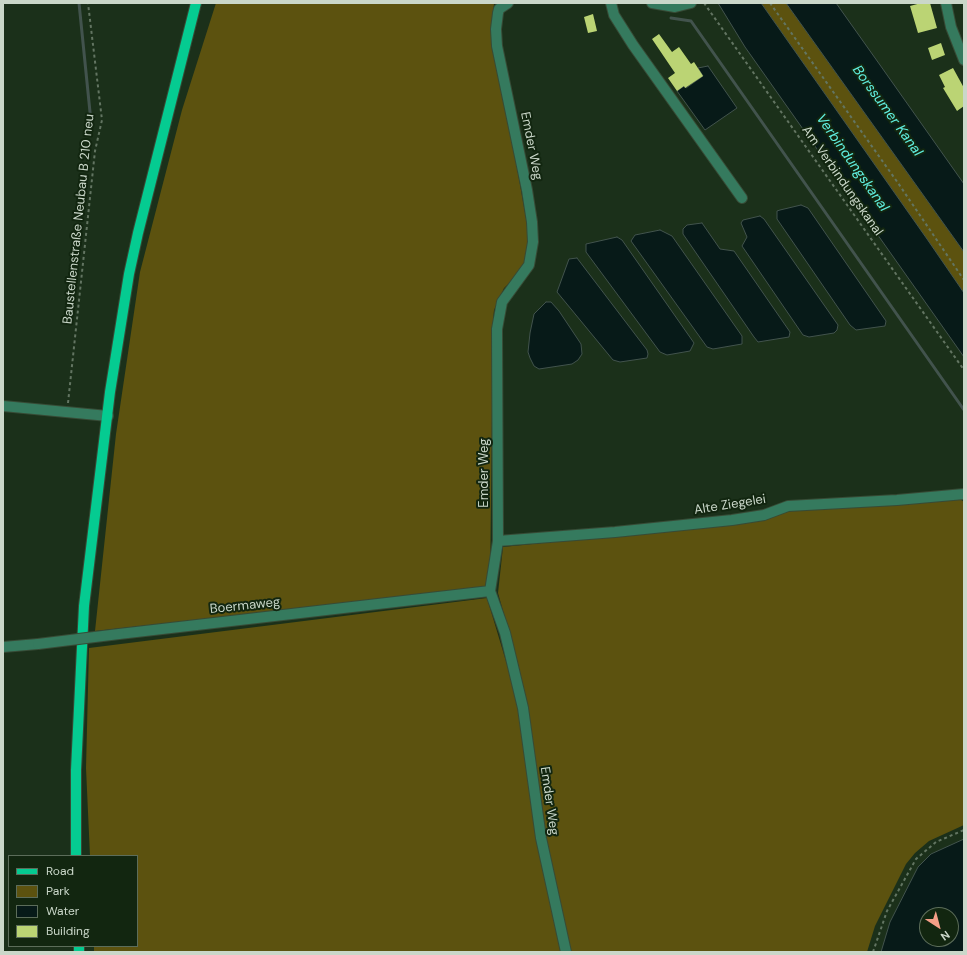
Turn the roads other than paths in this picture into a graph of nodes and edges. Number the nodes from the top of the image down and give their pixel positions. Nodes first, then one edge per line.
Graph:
1 (196, 3) edge
2 (508, 3) edge
3 (611, 3) edge
4 (652, 3) edge
5 (692, 3) edge
6 (946, 3) edge
7 (964, 60) edge
8 (742, 198) dead end
9 (3, 406) edge
10 (108, 416) junction
11 (964, 494) edge
12 (498, 541) junction
13 (490, 591) junction
14 (3, 647) edge
15 (76, 855) edge
16 (566, 952) edge

1 - 10 main road
2 - 12 street, Emder Weg
3 - 8 street
4 - 5 street
6 - 7 street
9 - 10 street
10 - 15 main road
11 - 12 street, Alte Ziegelei
12 - 13 street, Emder Weg
13 - 14 street, Boermaweg, bridge
13 - 16 street, Emder Weg

